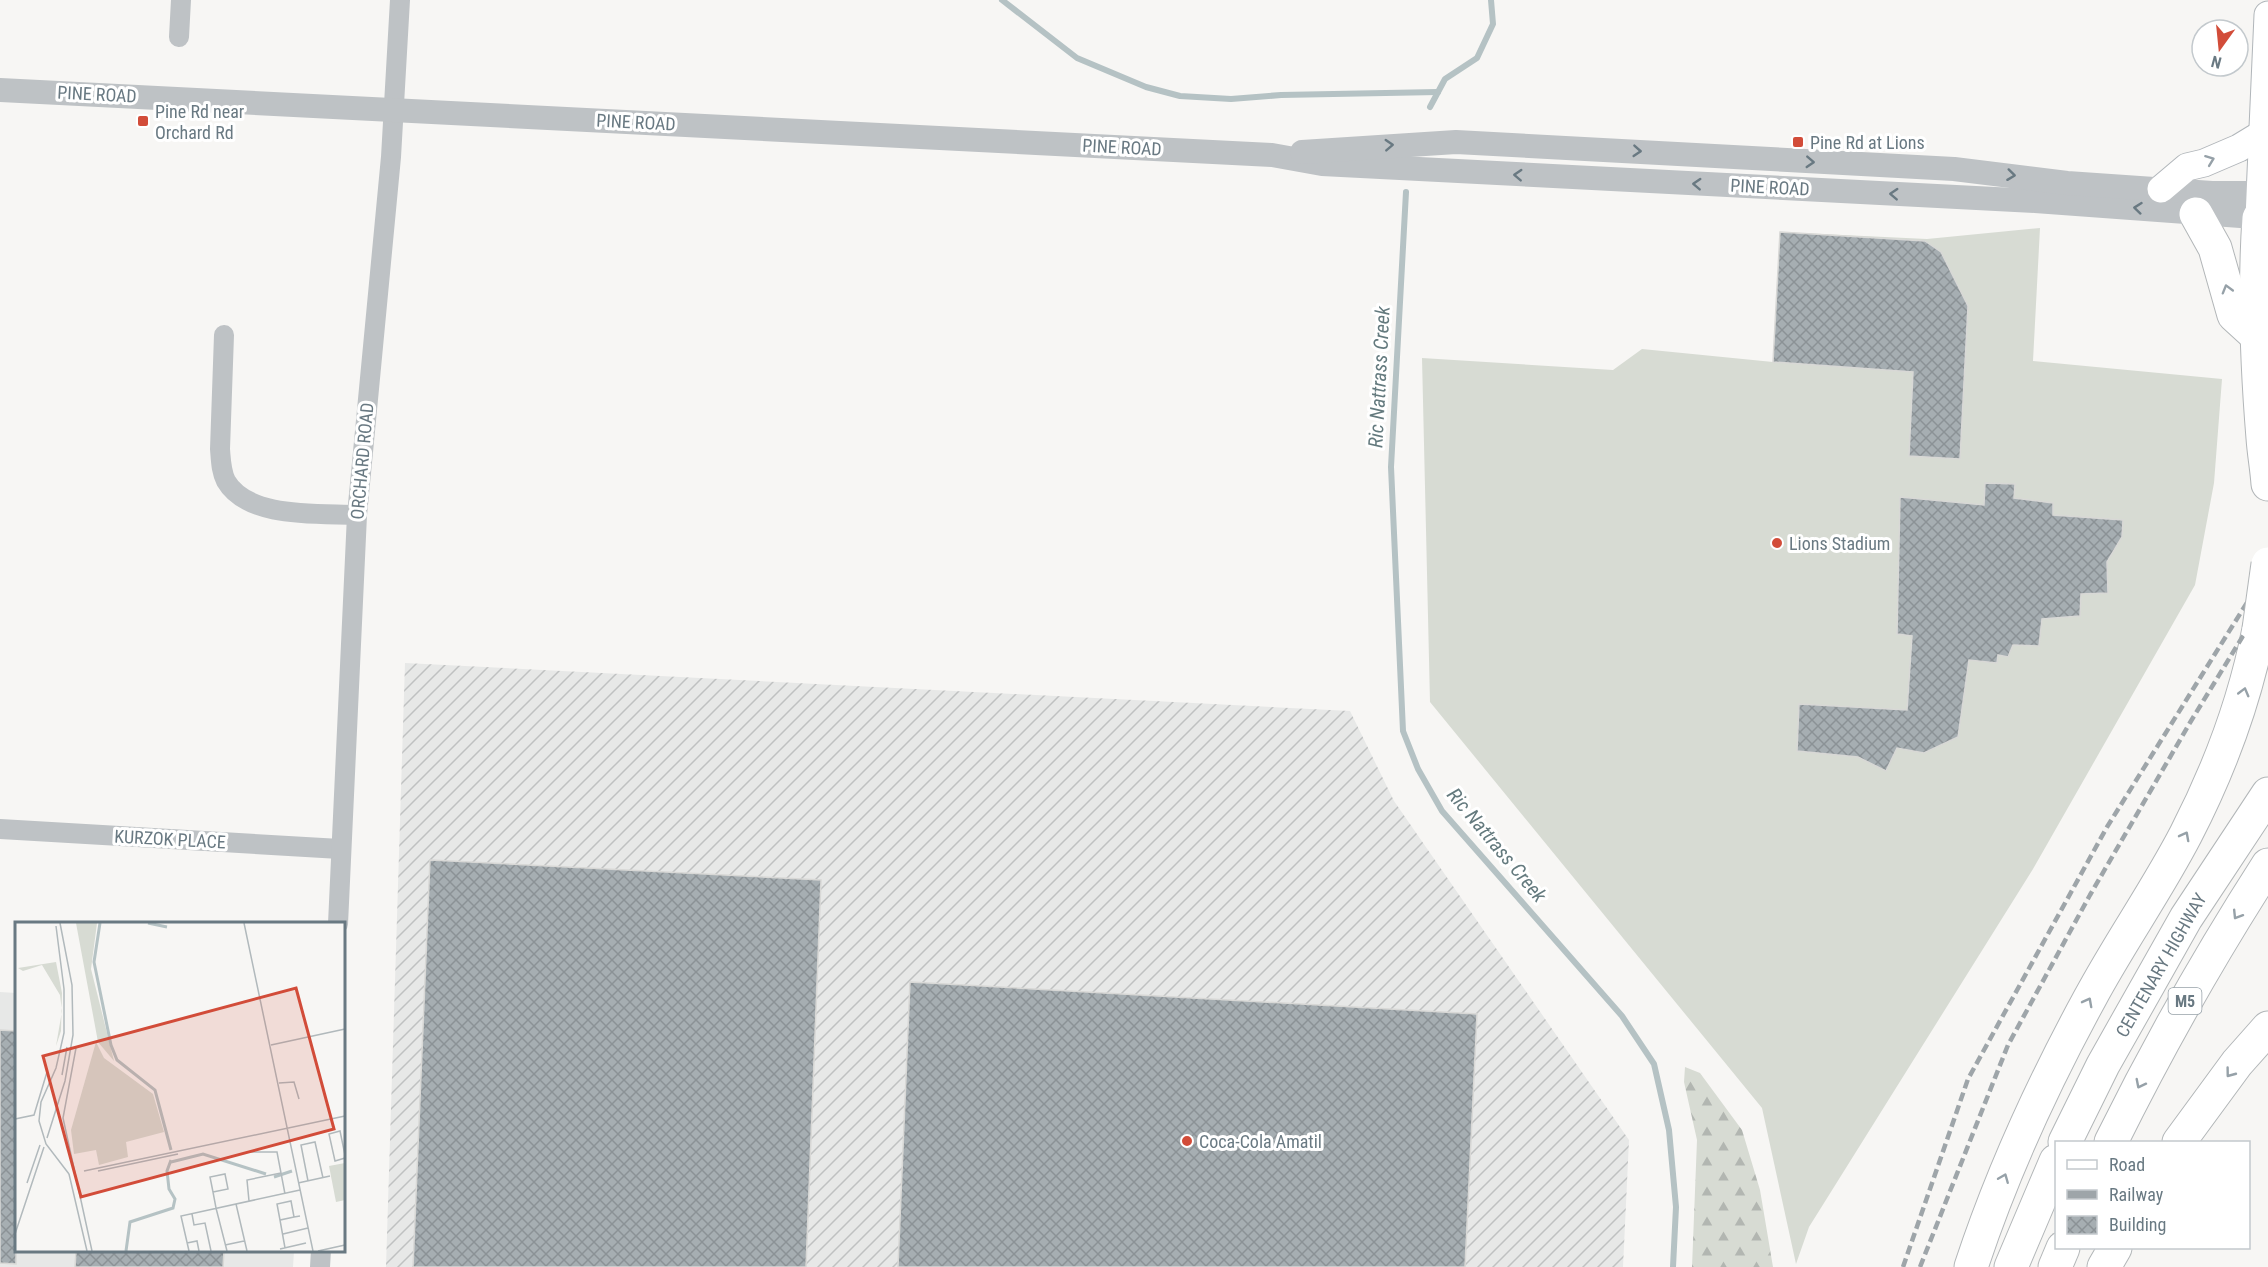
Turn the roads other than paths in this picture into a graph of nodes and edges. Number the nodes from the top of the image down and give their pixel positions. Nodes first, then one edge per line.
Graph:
1 (181, 0) edge
2 (400, 0) edge
3 (2268, 15) edge
4 (179, 37) dead end
5 (0, 90) edge
6 (395, 109) junction
7 (2262, 134) junction
8 (1272, 155) junction
9 (2161, 189) junction
10 (2264, 206) edge
11 (2196, 214) junction
12 (224, 335) dead end
13 (2258, 336) junction
14 (2268, 478) edge
15 (2268, 484) edge
16 (357, 515) junction
17 (2268, 564) edge
18 (2268, 794) edge
19 (0, 829) edge
20 (340, 849) junction
21 (2268, 865) edge
22 (338, 922) edge
23 (2268, 1028) edge
24 (2066, 1141) edge
25 (2112, 1141) edge
26 (2180, 1141) edge
27 (2055, 1163) edge
28 (2063, 1249) edge
29 (2114, 1249) edge
30 (321, 1252) edge
31 (320, 1267) edge
32 (1971, 1267) edge
33 (2012, 1267) edge
34 (2055, 1267) edge
35 (2104, 1267) edge

1 - 4 street
2 - 6 street, ORCHARD ROAD
3 - 7 main road
5 - 6 street, PINE ROAD
6 - 8 street, PINE ROAD
6 - 16 street, ORCHARD ROAD
9 -> 7 main road
7 - 10 main road
8 -> 9 street, PINE ROAD
11 -> 8 street, PINE ROAD
9 - 10 street, PINE ROAD
10 - 11 street, PINE ROAD
10 - 13 highway
13 -> 11 highway
12 - 16 street
13 - 14 highway
14 - 15 highway
16 - 20 street, ORCHARD ROAD
32 -> 17 highway, bridge
18 - 24 highway, CENTENARY HIGHWAY / M5
19 - 20 street, KURZOK PLACE
20 - 22 street, ORCHARD ROAD
21 -> 25 highway, M5
23 -> 26 highway
27 - 33 highway
28 - 34 highway
29 - 35 highway
30 - 31 street

